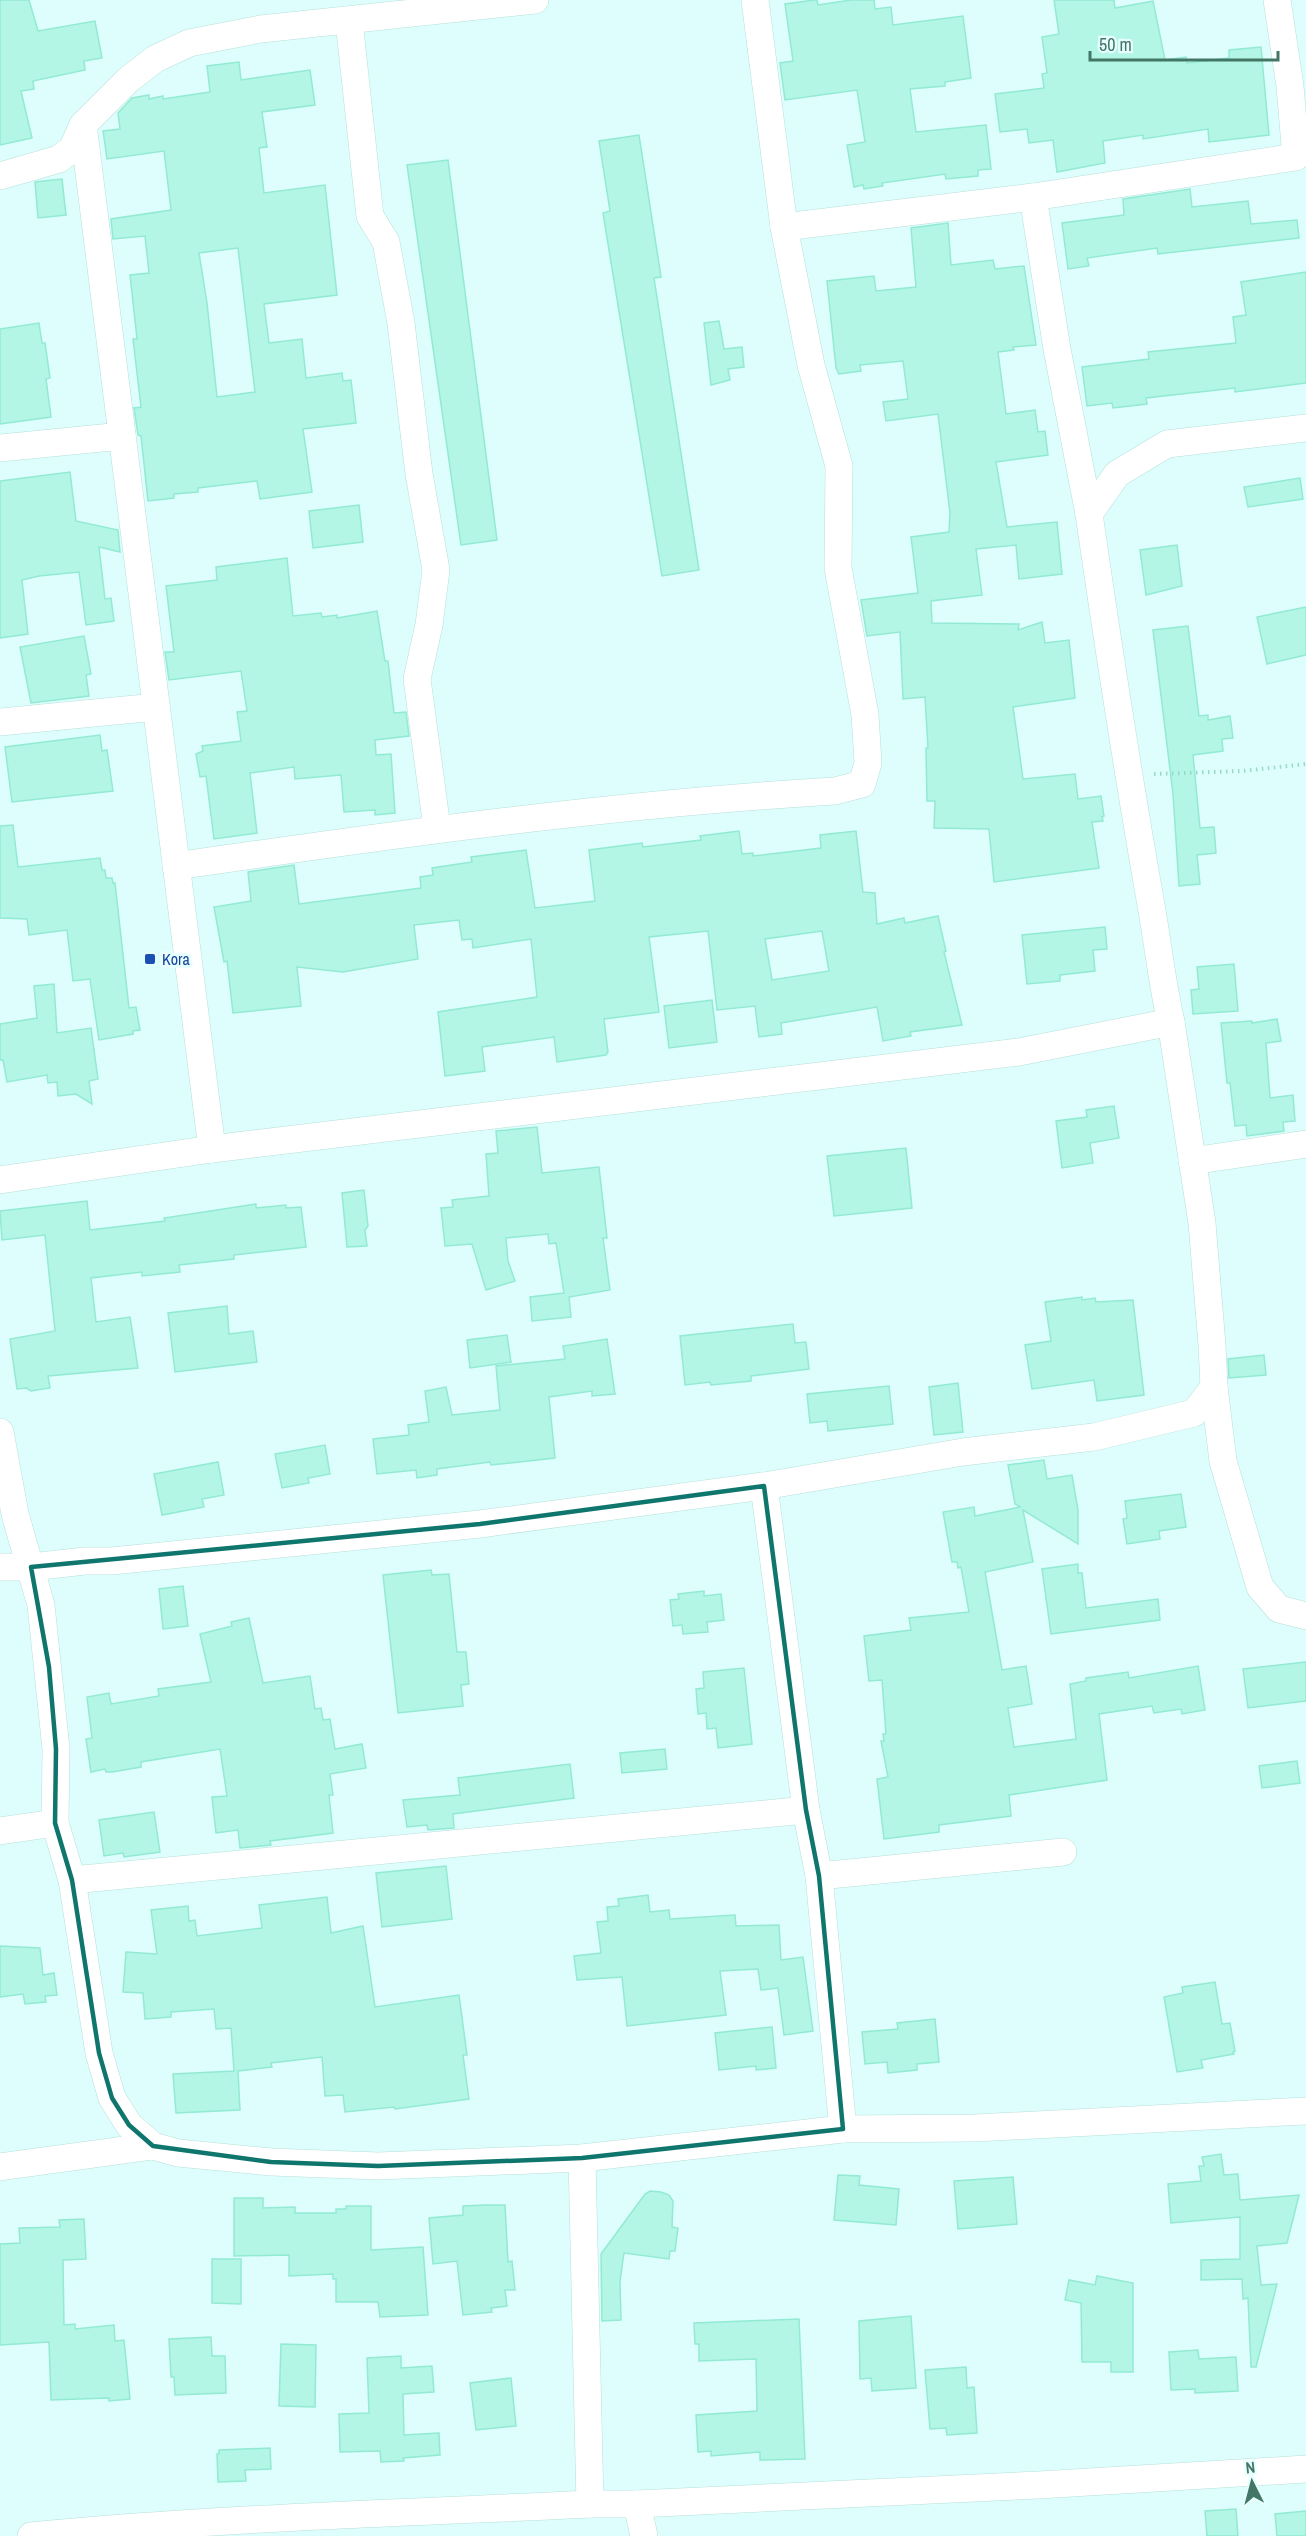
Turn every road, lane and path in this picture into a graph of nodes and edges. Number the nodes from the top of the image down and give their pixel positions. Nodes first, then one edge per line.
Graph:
1 (535, 0) edge
2 (755, 0) edge
3 (1277, 0) edge
4 (349, 21) junction
5 (83, 125) junction
6 (0, 176) edge
7 (1033, 197) junction
8 (784, 227) junction
9 (1306, 428) edge
10 (122, 436) junction
11 (0, 448) edge
12 (1089, 514) junction
13 (156, 707) junction
14 (0, 722) edge
15 (1306, 764) edge
16 (1128, 775) junction
17 (437, 828) junction
18 (176, 866) junction
19 (1171, 1022) junction
20 (1306, 1144) edge
21 (212, 1149) junction
22 (1192, 1161) junction
23 (0, 1180) edge
24 (1214, 1387) junction
25 (0, 1432) edge
26 (764, 1486) junction
27 (0, 1567) edge
28 (31, 1567) junction
29 (1306, 1616) edge
30 (806, 1810) junction
31 (55, 1823) junction
32 (0, 1831) edge
33 (1062, 1852) dead end
34 (819, 1876) junction
35 (72, 1880) junction
36 (1306, 2111) edge
37 (843, 2129) junction
38 (153, 2146) junction
39 (582, 2158) junction
40 (0, 2167) edge
41 (1306, 2469) edge
42 (590, 2504) junction
43 (637, 2504) junction
44 (132, 2531) edge
45 (31, 2536) edge
46 (644, 2536) edge

1 - 4 street
2 - 8 street
3 - 7 street
4 - 5 street
4 - 17 street
5 - 6 street
5 - 10 street
7 - 8 street
7 - 12 street
8 - 17 street
9 - 12 street
10 - 11 street
10 - 13 street
12 - 16 street
13 - 14 street
13 - 18 street
15 - 16 path
16 - 19 street
17 - 18 street
18 - 21 street
19 - 21 street
19 - 22 street
20 - 22 street
21 - 23 street
22 - 24 street
24 - 26 street
24 - 29 street
25 - 28 street
26 - 28 street
26 - 30 street
27 - 28 street
28 - 31 street
30 - 34 street
30 - 35 street
31 - 32 street
31 - 35 street
33 - 34 street
34 - 37 street
35 - 38 street
36 - 37 street
37 - 39 street
38 - 39 street
38 - 40 street
39 - 42 street
41 - 43 street
42 - 43 street
42 - 44 street
43 - 46 street
44 - 45 street

